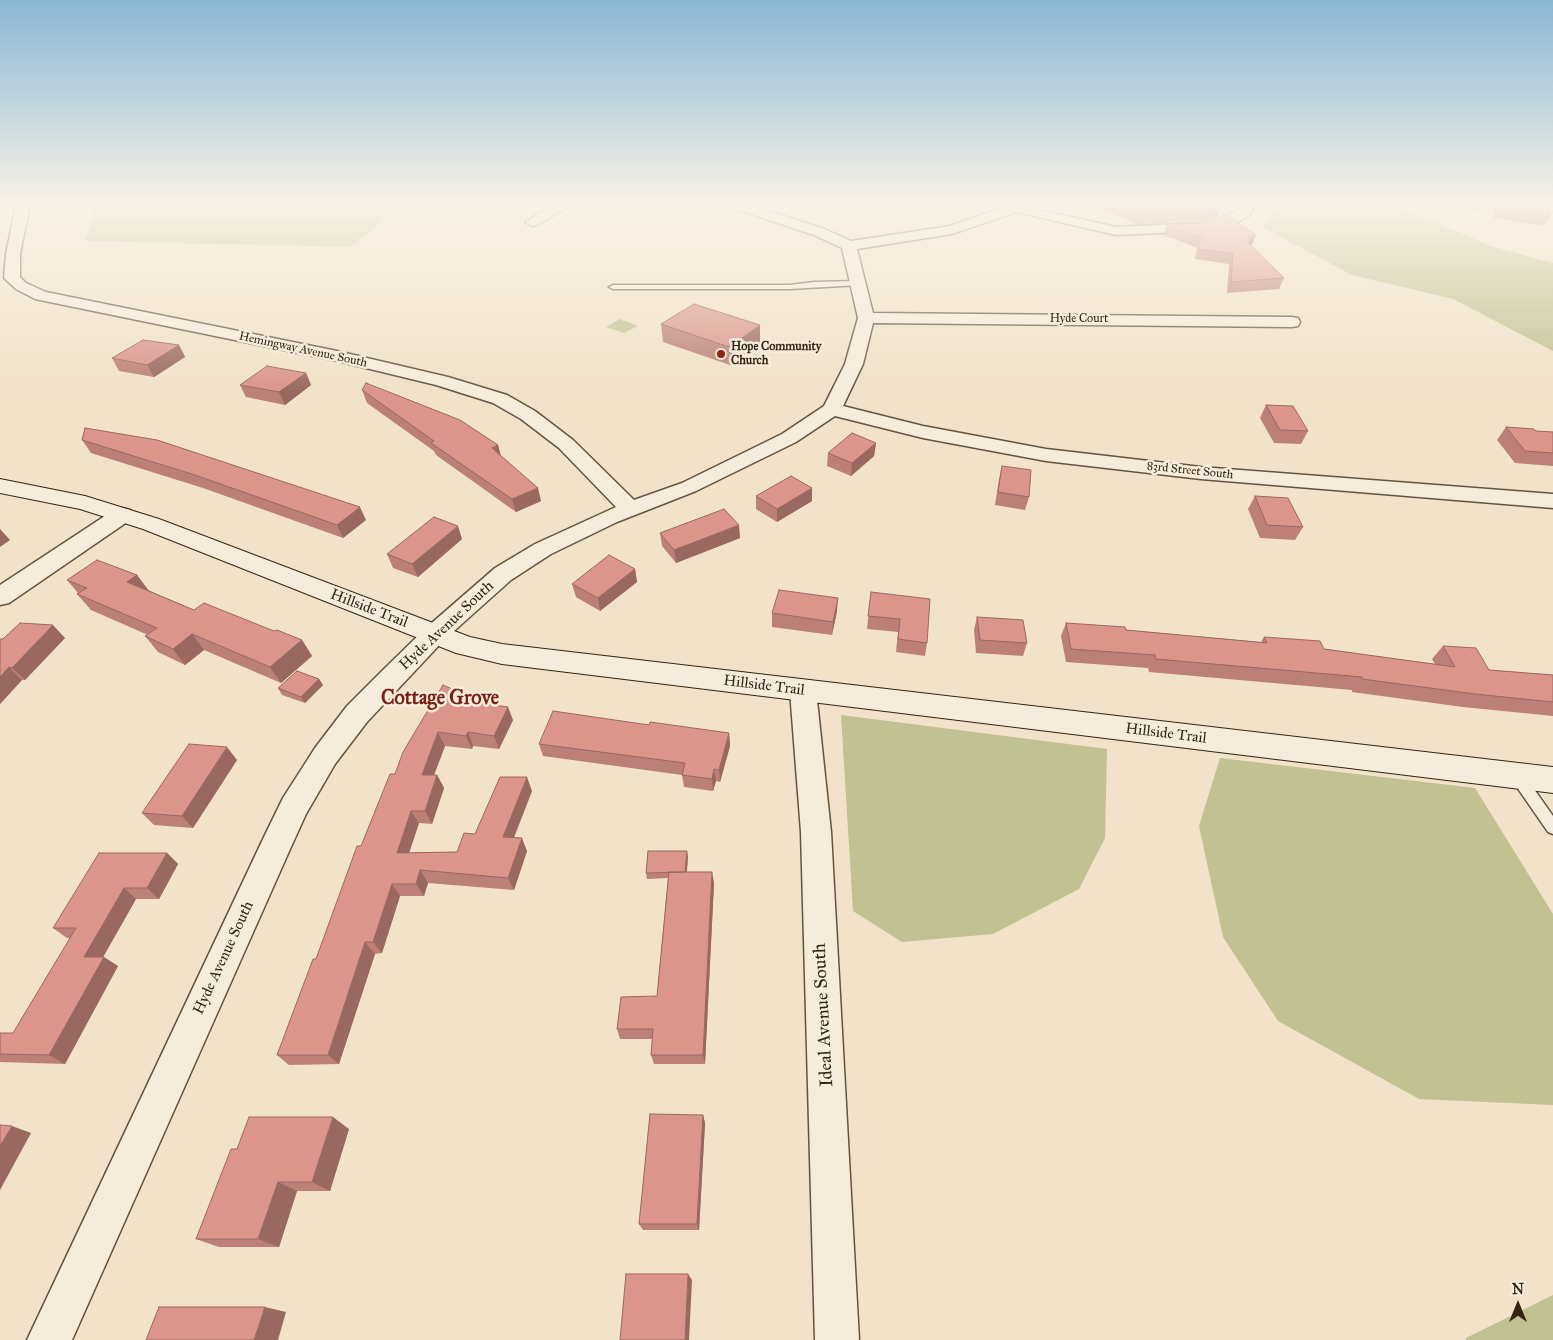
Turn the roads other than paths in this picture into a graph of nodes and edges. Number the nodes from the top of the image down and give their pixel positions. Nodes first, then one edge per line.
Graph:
1 (12, 268) edge
2 (854, 268) edge
3 (857, 283) junction
4 (613, 287) dead end
5 (866, 318) junction
6 (1292, 322) dead end
7 (832, 409) junction
8 (0, 486) edge
9 (1553, 501) edge
10 (631, 509) junction
11 (122, 515) junction
12 (0, 597) edge
13 (435, 634) junction
14 (803, 691) junction
15 (1518, 776) junction
16 (1553, 780) edge
17 (1553, 828) edge
18 (50, 1340) edge
19 (838, 1340) edge

1 - 10 street, Hemingway Avenue South
2 - 3 street, Hyde Avenue South
3 - 4 lane
3 - 5 street, Hyde Avenue South
5 - 6 street, Hyde Court
5 - 7 street, Hyde Avenue South
7 - 9 street, 83rd Street South
7 - 10 street, Hyde Avenue South
8 - 11 street, Hillside Trail
10 - 13 street, Hyde Avenue South
11 - 12 street
11 - 13 street, Hillside Trail
13 - 14 street, Hillside Trail
13 - 18 street, Hyde Avenue South
14 - 15 street, Hillside Trail
14 - 19 street, Ideal Avenue South
15 - 16 street, Hillside Trail
15 - 17 lane

